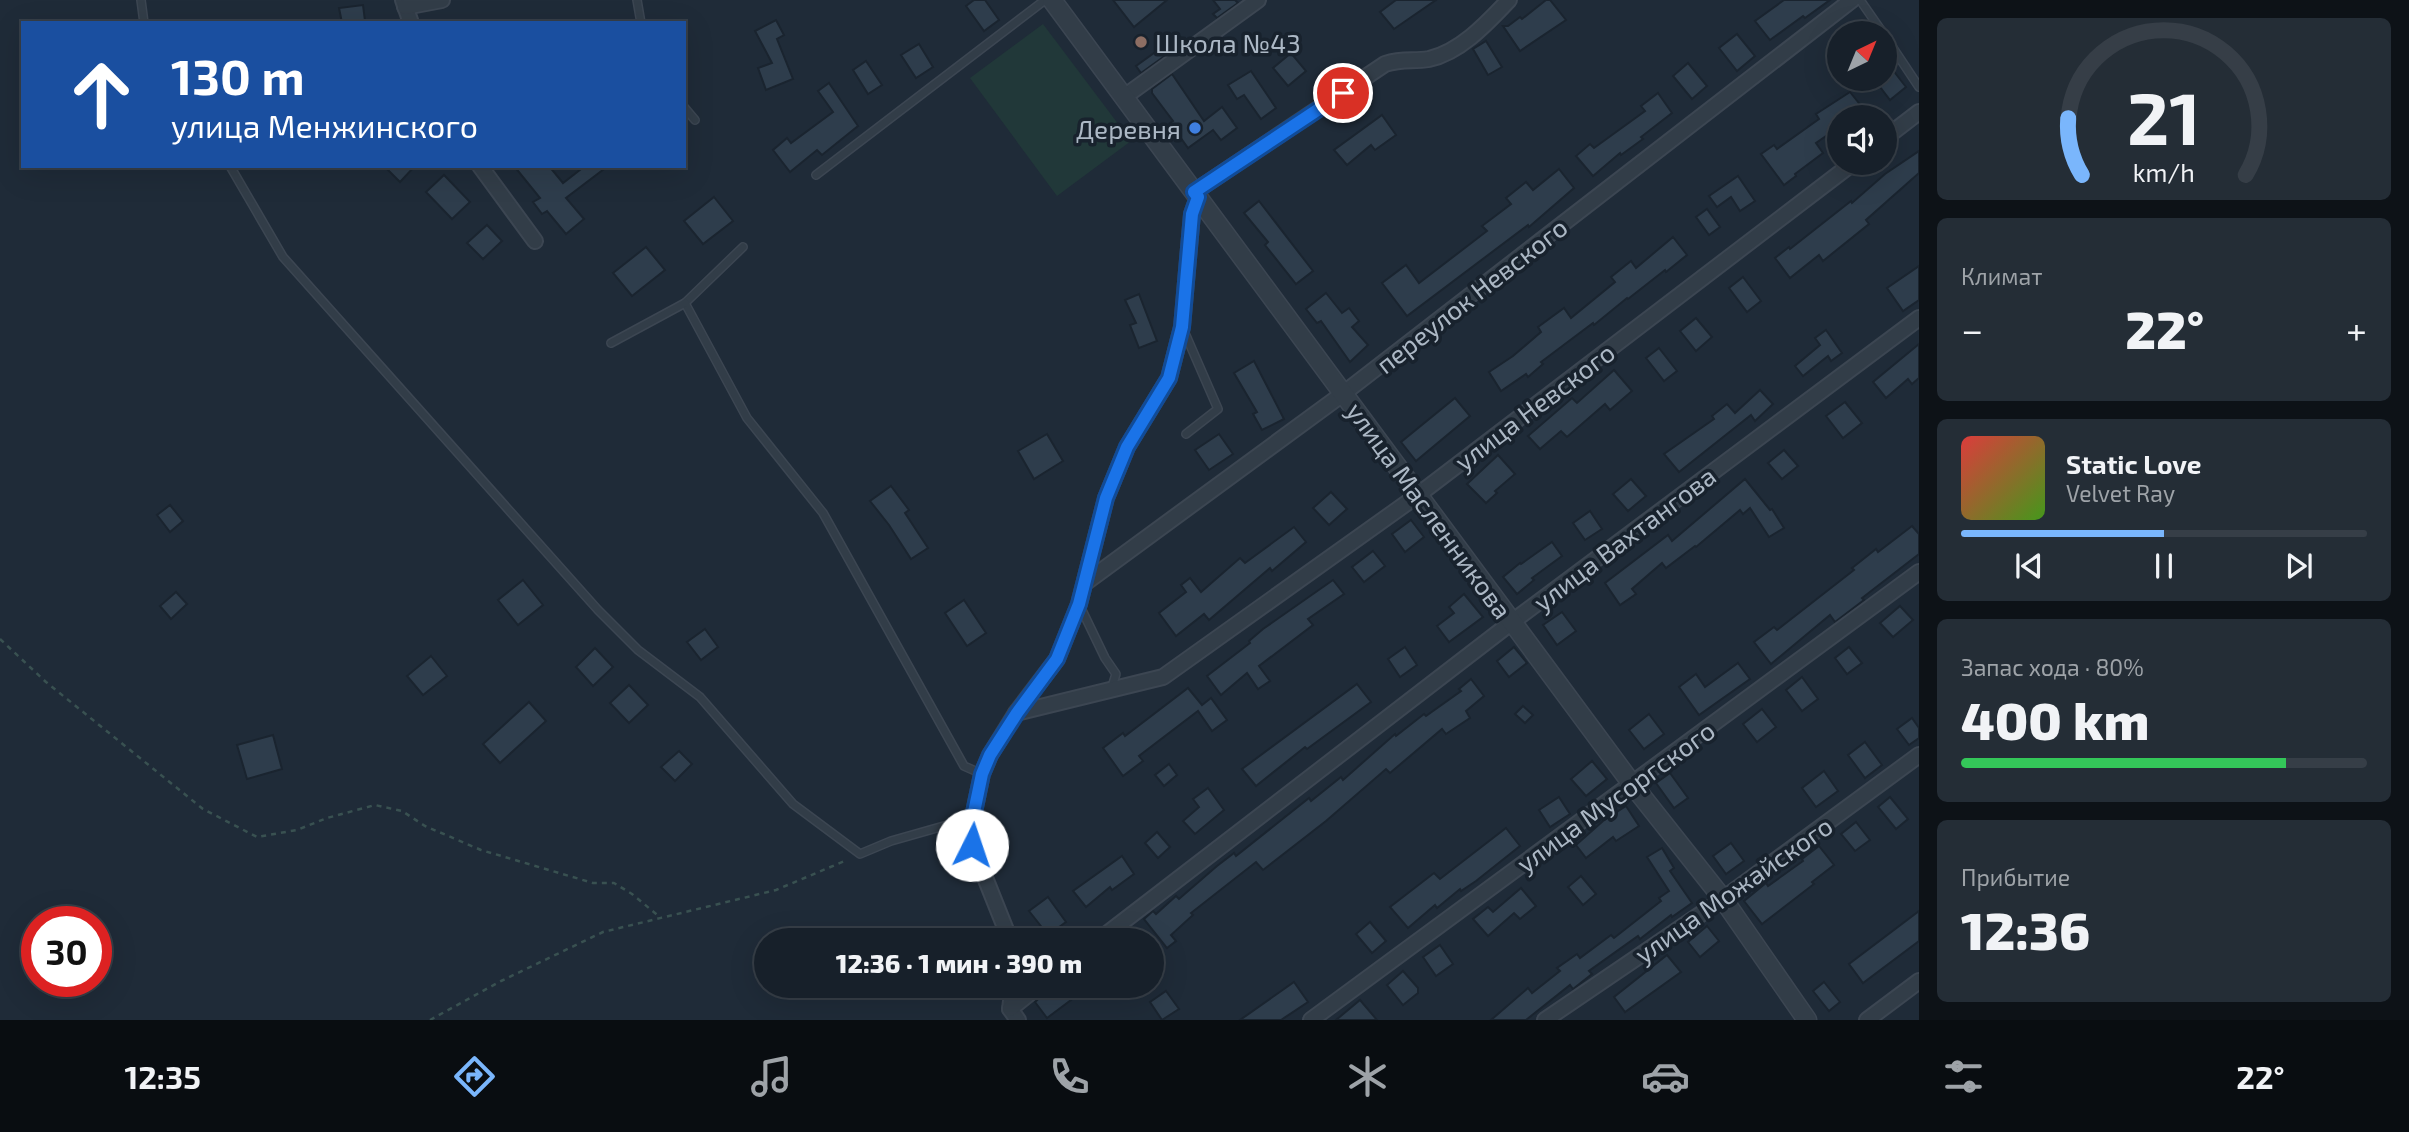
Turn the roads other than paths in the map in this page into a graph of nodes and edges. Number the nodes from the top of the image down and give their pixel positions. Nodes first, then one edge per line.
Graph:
1 (141, 0) edge
2 (442, 0) edge
3 (637, 0) edge
4 (1045, 0) edge
5 (1052, 0) edge
6 (1258, 0) edge
7 (1509, 0) edge
8 (1852, 0) edge
9 (1860, 0) edge
10 (404, 3) edge
11 (144, 21) edge
12 (410, 21) edge
13 (641, 21) edge
14 (1874, 21) edge
15 (1897, 54) edge
16 (1919, 87) edge
17 (1124, 97) junction
18 (686, 109) edge
19 (1919, 112) edge
20 (695, 120) dead end
21 (1897, 129) edge
22 (231, 168) edge
23 (481, 168) edge
24 (816, 175) dead end
25 (1837, 175) edge
26 (1196, 194) junction
27 (535, 241) dead end
28 (743, 247) dead end
29 (685, 303) junction
30 (1919, 318) edge
31 (1182, 327) junction
32 (611, 343) dead end
33 (1344, 394) junction
34 (1186, 434) dead end
35 (1418, 495) junction
36 (1919, 572) edge
37 (1085, 583) junction
38 (1079, 604) junction
39 (1512, 622) junction
40 (1111, 690) junction
41 (1017, 713) junction
42 (1919, 755) edge
43 (982, 774) junction
44 (1632, 785) junction
45 (973, 817) junction
46 (1723, 899) junction
47 (1005, 928) edge
48 (1115, 928) edge
49 (1919, 982) edge
50 (1012, 998) edge
51 (1028, 998) edge
52 (1011, 1016) edge
53 (1311, 1020) edge
54 (1545, 1020) edge
55 (1807, 1020) edge
56 (1867, 1020) edge

1 - 11 lane
2 - 10 street
3 - 13 lane
4 - 24 lane
5 - 17 street, улица Масленникова
6 - 17 street
7 - 26 street
8 - 33 street, переулок Невского
9 - 14 lane
10 - 12 street
15 - 16 lane
17 - 26 street, улица Масленникова
18 - 20 lane
19 - 21 street
22 - 45 lane
23 - 27 street
25 - 35 street, улица Невского
26 - 31 street
26 - 33 street, улица Масленникова
28 - 29 lane
29 - 32 lane
29 - 43 lane
30 - 39 street, улица Вахтангова
31 - 34 lane
31 - 37 street
33 - 35 street, улица Масленникова
33 - 37 street, переулок Невского
35 - 39 street, улица Масленникова
35 - 40 street, улица Невского
36 - 44 street, улица Мусоргского
37 - 38 street
38 - 40 lane
38 - 41 street
39 - 44 street, улица Масленникова
39 - 48 street, улица Вахтангова
40 - 41 street, улица Невского
41 - 43 street
42 - 46 street, улица Можайского
43 - 45 street
44 - 46 street, улица Масленникова
44 - 53 street, улица Мусоргского
45 - 47 street
46 - 54 street, улица Можайского
46 - 55 street, улица Масленникова
49 - 56 street
50 - 52 street
51 - 52 street

